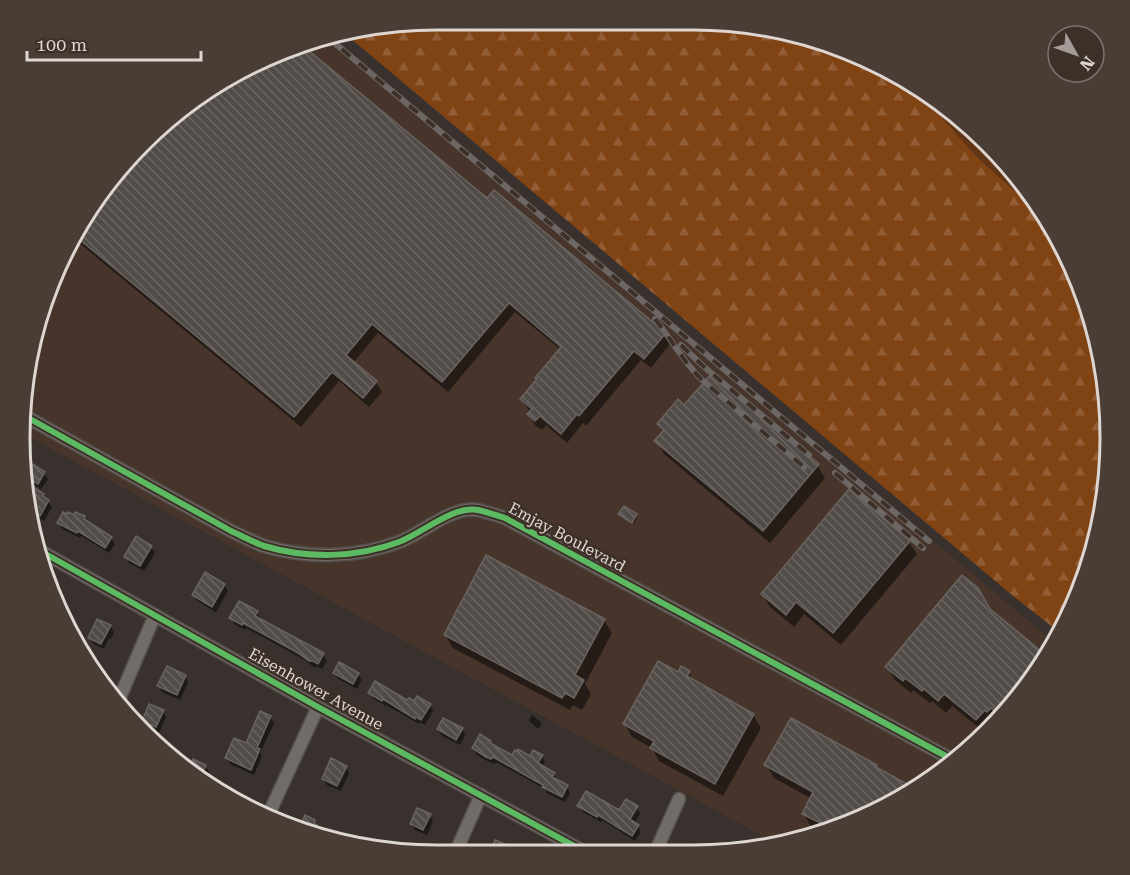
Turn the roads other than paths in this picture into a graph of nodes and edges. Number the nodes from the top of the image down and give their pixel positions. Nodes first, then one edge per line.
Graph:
1 (31, 420) edge
2 (48, 555) edge
3 (155, 615) junction
4 (121, 694) edge
5 (318, 707) junction
6 (946, 756) edge
7 (481, 795) junction
8 (679, 799) dead end
9 (271, 809) edge
10 (459, 845) edge
11 (572, 845) edge
12 (659, 845) edge

1 - 6 street, Emjay Boulevard
2 - 3 street, Eisenhower Avenue
3 - 4 street
3 - 5 street, Eisenhower Avenue
5 - 7 street, Eisenhower Avenue
5 - 9 street
7 - 10 street
7 - 11 street, Eisenhower Avenue
8 - 12 street

